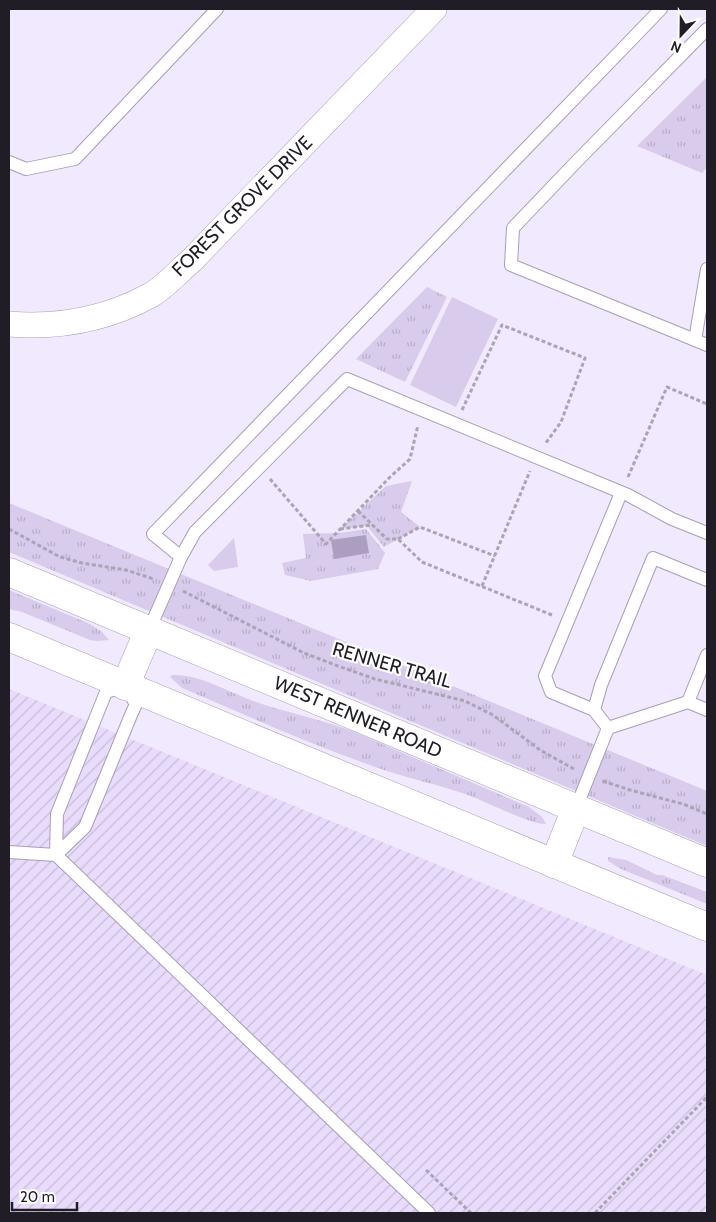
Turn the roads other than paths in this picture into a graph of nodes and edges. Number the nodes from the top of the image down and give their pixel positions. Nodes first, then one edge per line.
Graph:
1 (217, 9) edge
2 (434, 9) edge
3 (661, 9) edge
4 (707, 29) edge
5 (9, 162) edge
6 (707, 268) edge
7 (9, 324) edge
8 (695, 340) junction
9 (707, 345) edge
10 (621, 493) junction
11 (707, 533) edge
12 (181, 557) junction
13 (9, 572) edge
14 (707, 580) edge
15 (149, 630) junction
16 (9, 637) edge
17 (707, 655) edge
18 (125, 686) junction
19 (688, 702) junction
20 (594, 710) junction
21 (707, 710) edge
22 (608, 728) junction
23 (576, 808) junction
24 (9, 852) edge
25 (56, 855) junction
26 (554, 864) junction
27 (707, 864) edge
28 (707, 927) edge
29 (429, 1213) edge

1 - 5 lane
2 - 7 street, FOREST GROVE DRIVE
3 - 12 lane
4 - 8 lane
6 - 8 lane
8 - 9 lane
10 - 11 lane
10 - 12 lane
10 - 20 lane
12 - 15 lane
13 - 15 main road, WEST RENNER ROAD
14 - 20 lane
15 - 18 main road
15 - 23 main road, WEST RENNER ROAD
16 - 18 main road
17 - 19 lane
18 - 25 lane
18 - 25 lane
18 - 26 main road
19 - 21 lane
19 - 22 lane
20 - 22 lane
22 - 23 lane
23 - 26 main road
23 - 27 main road, WEST RENNER ROAD
24 - 25 lane
25 - 29 lane
26 - 28 main road

